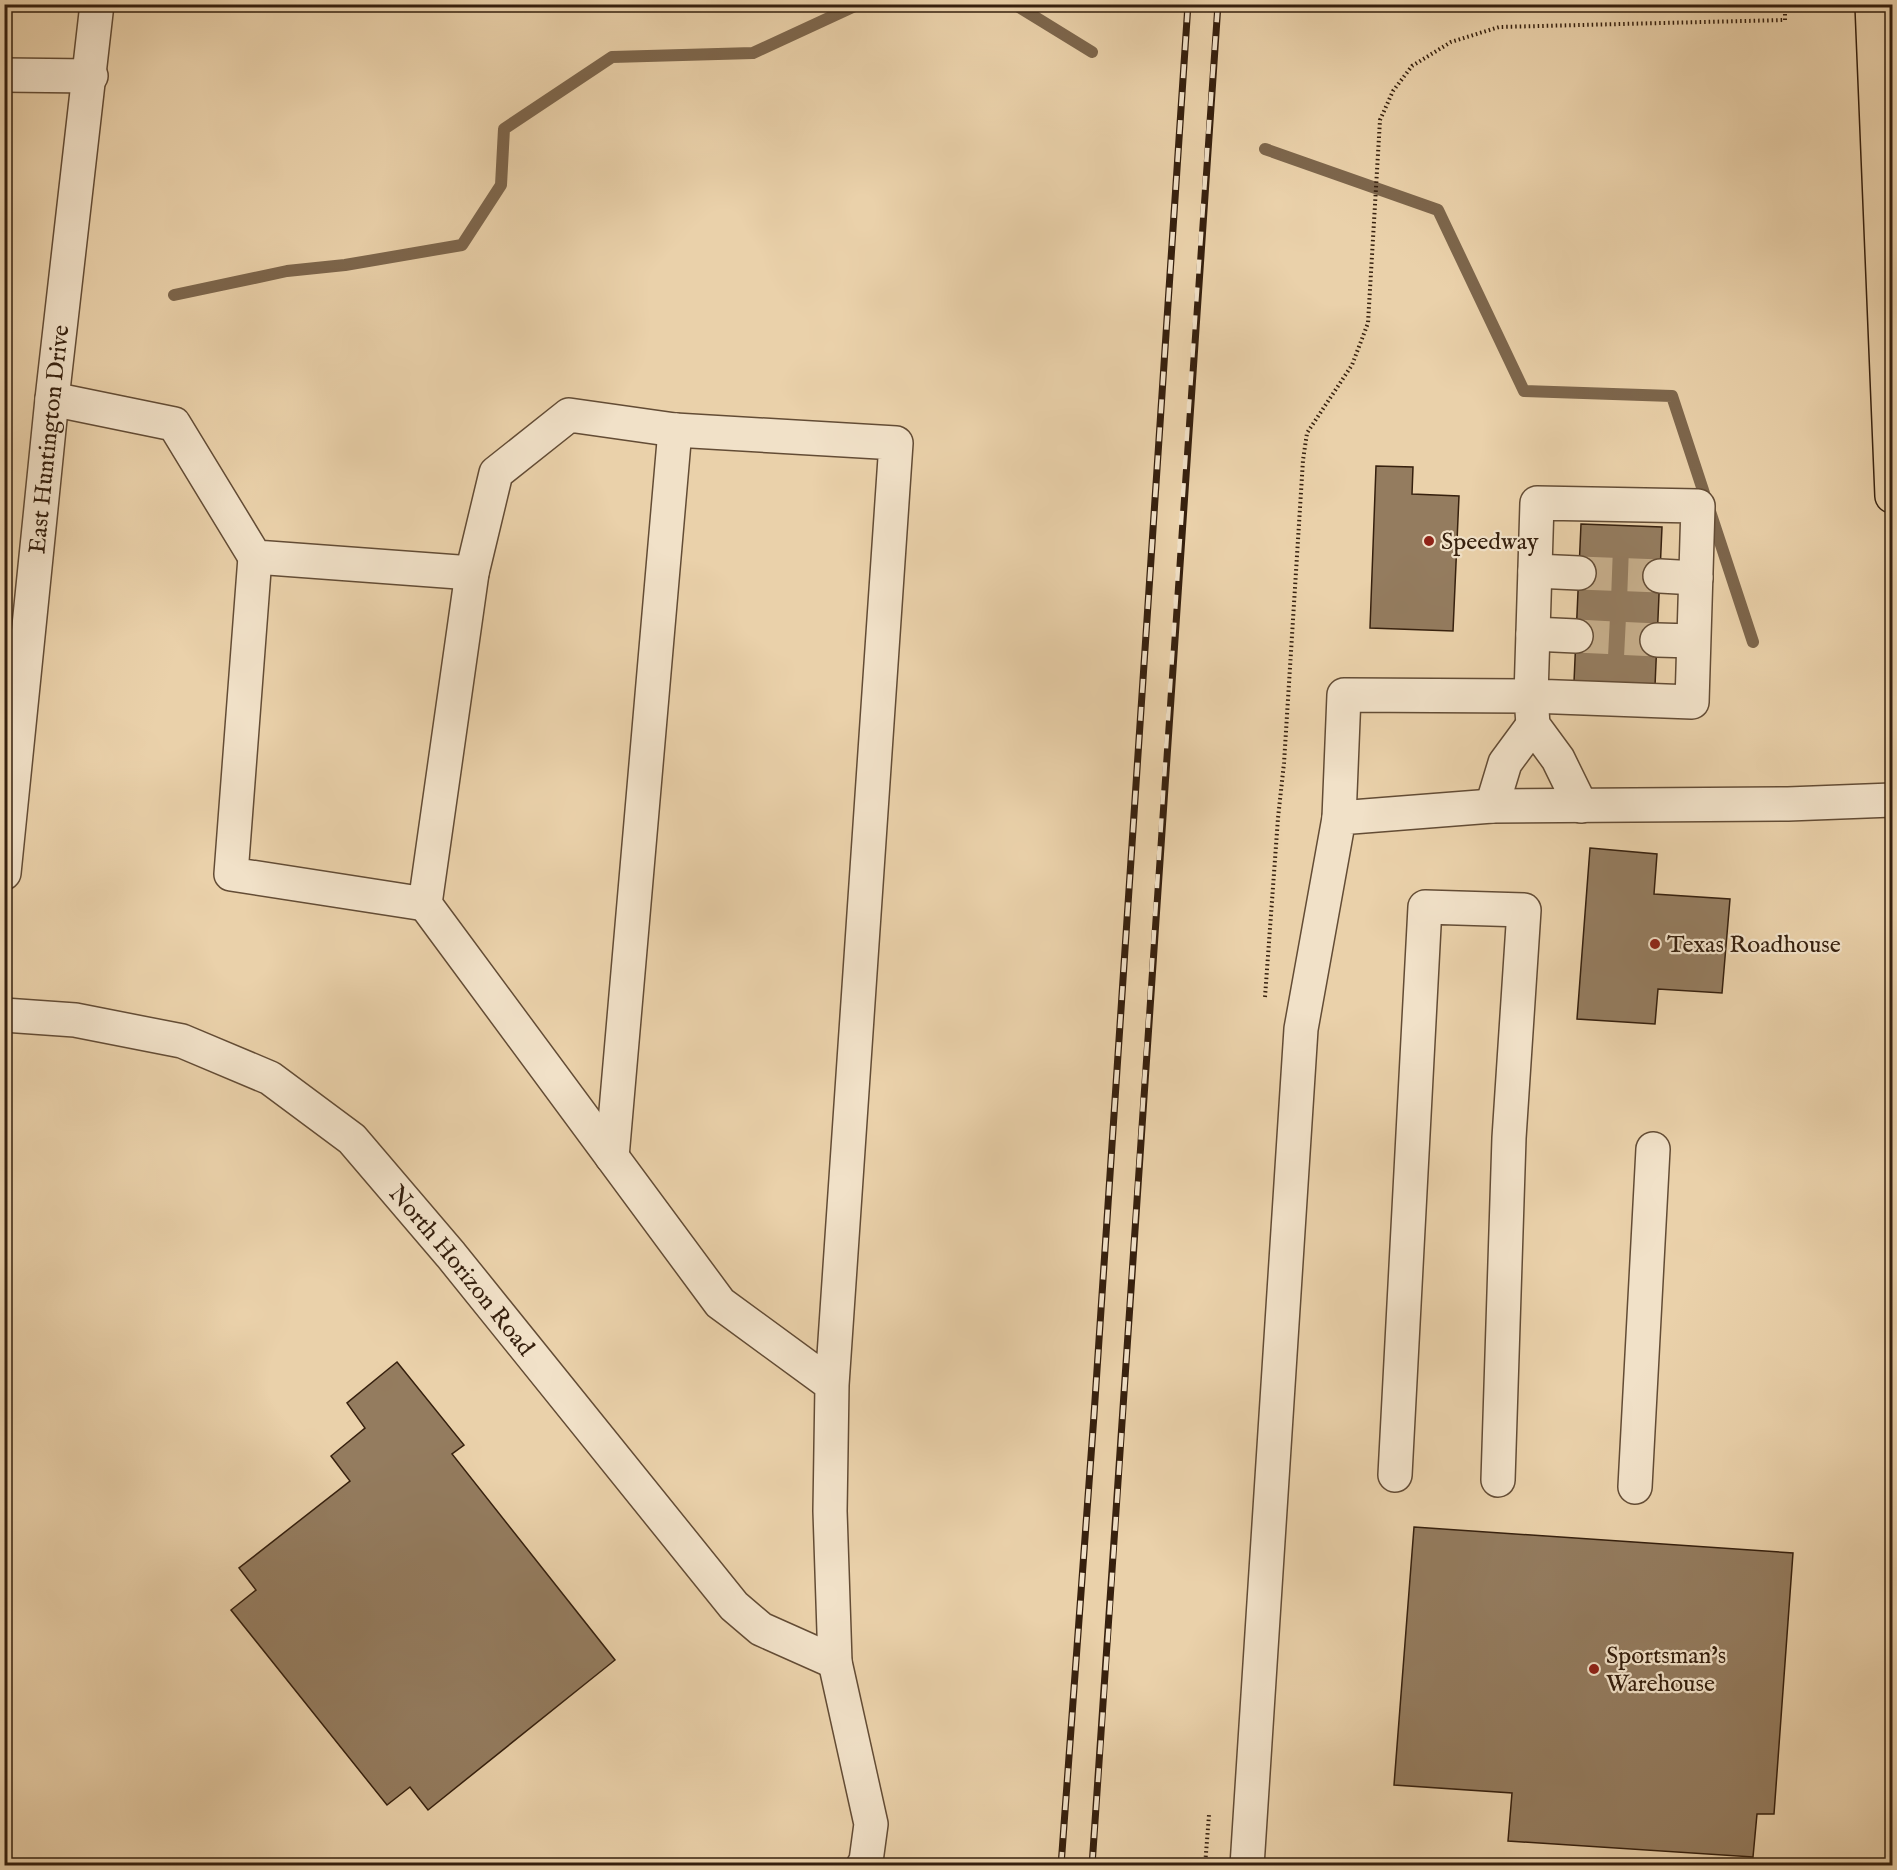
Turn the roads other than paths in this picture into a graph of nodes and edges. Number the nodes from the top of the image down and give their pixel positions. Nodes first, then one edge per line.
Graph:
1 (98, 4) edge
2 (1872, 4) edge
3 (4, 75) edge
4 (91, 76) junction
5 (1887, 211) edge
6 (52, 399) junction
7 (675, 430) junction
8 (1893, 496) edge
9 (255, 557) junction
10 (1535, 571) junction
11 (472, 573) junction
12 (1579, 573) tunnel mouth
13 (1660, 576) tunnel mouth
14 (1696, 578) junction
15 (1533, 634) junction
16 (1576, 636) tunnel mouth
17 (1657, 639) tunnel mouth
18 (1694, 640) junction
19 (1532, 710) junction
20 (1893, 800) edge
21 (1492, 806) junction
22 (1581, 806) junction
23 (1339, 818) junction
24 (4, 873) edge
25 (425, 904) junction
26 (4, 1015) edge
27 (1653, 1149) dead end
28 (612, 1157) junction
29 (832, 1385) junction
30 (1395, 1475) dead end
31 (1498, 1480) dead end
32 (1635, 1487) dead end
33 (835, 1662) junction
34 (863, 1866) edge
35 (1247, 1866) edge

1 - 4 street, East Huntington Drive
2 - 5 main road
3 - 4 street
4 - 6 street, East Huntington Drive
5 - 8 main road
6 - 9 street
6 - 24 street, East Huntington Drive
7 - 11 street
7 - 28 street
7 - 29 street
9 - 11 street
9 - 25 street
10 - 12 street
10 - 14 street
10 - 15 street
11 - 25 street
13 - 14 street
14 - 18 street
15 - 16 street
15 - 19 street
17 - 18 street
18 - 19 street
19 - 21 street
19 - 22 street
19 - 23 street
20 - 22 street
21 - 22 street
21 - 23 street
23 - 35 street
25 - 28 street
26 - 33 street, North Horizon Road
27 - 32 street
28 - 29 street
29 - 33 street
30 - 31 street
33 - 34 street

